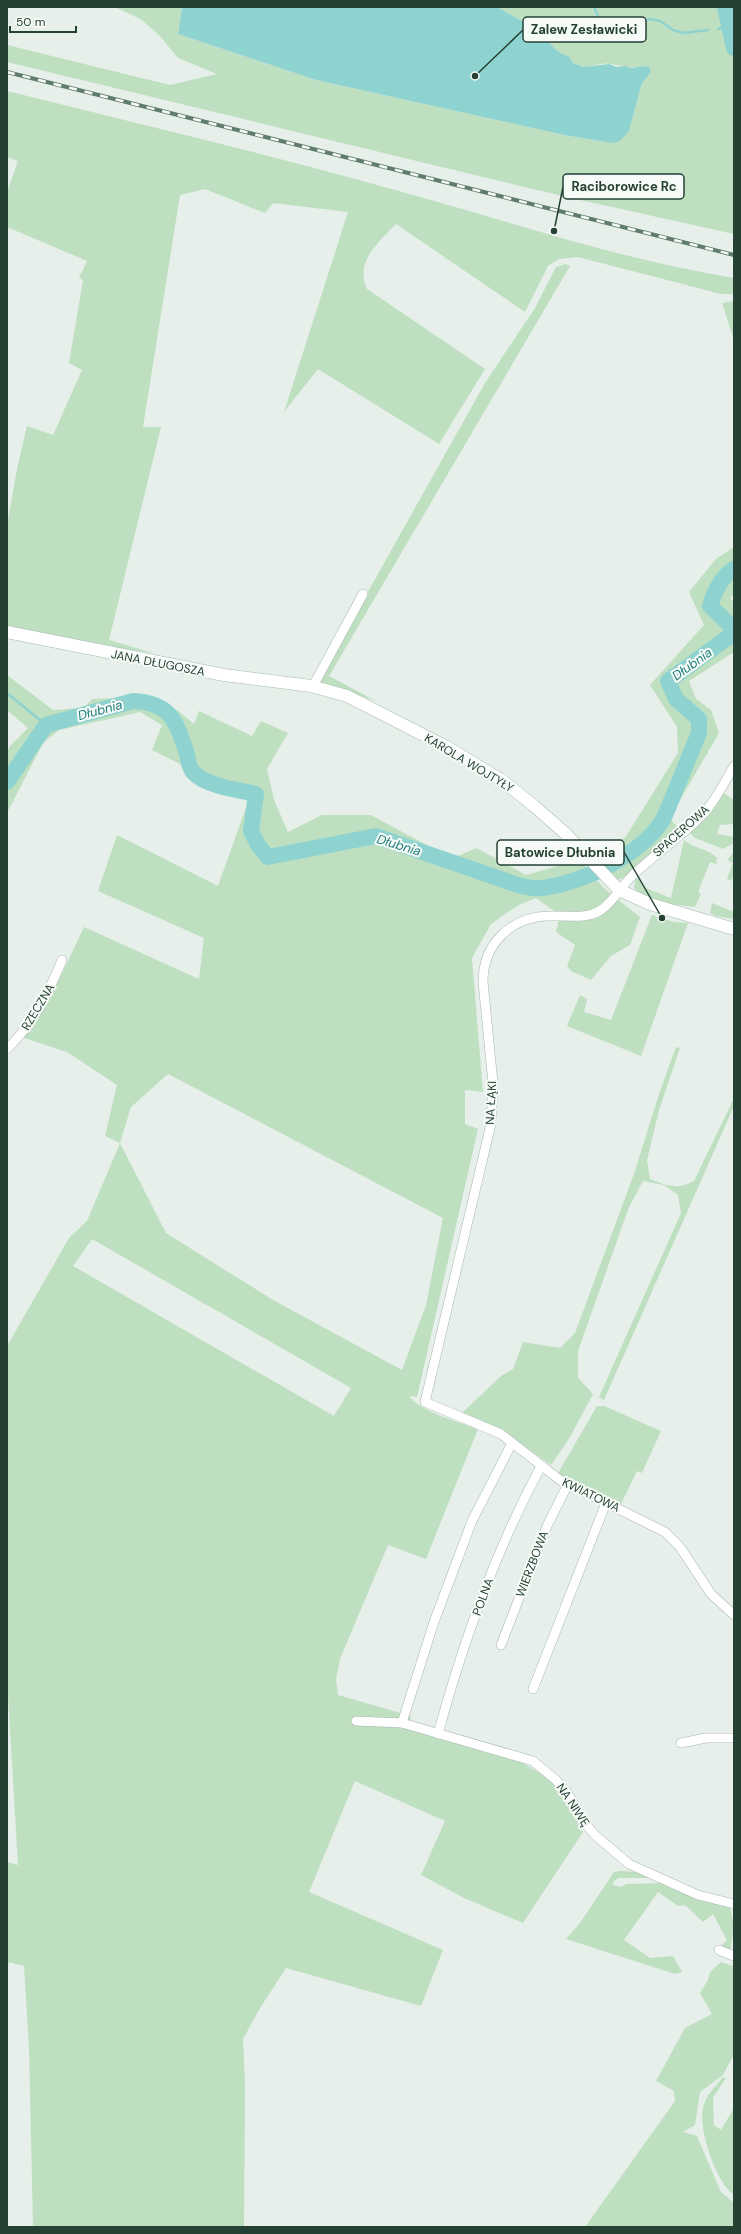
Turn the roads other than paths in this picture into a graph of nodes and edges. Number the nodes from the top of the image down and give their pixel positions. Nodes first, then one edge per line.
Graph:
1 (363, 594) dead end
2 (7, 632) edge
3 (312, 686) junction
4 (734, 766) edge
5 (614, 886) junction
6 (734, 929) edge
7 (62, 960) dead end
8 (7, 1049) edge
9 (425, 1402) joint
10 (512, 1443) junction
11 (541, 1466) junction
12 (568, 1484) junction
13 (606, 1502) junction
14 (734, 1615) edge
15 (502, 1645) dead end
16 (533, 1689) dead end
17 (356, 1721) dead end
18 (402, 1723) junction
19 (438, 1734) junction
20 (734, 1738) edge
21 (681, 1743) dead end
22 (734, 1904) edge
23 (720, 1950) dead end
24 (734, 1956) edge

1 - 3 street
2 - 3 street, JANA DŁUGOSZA
3 - 5 street, KAROLA WOJTYŁY
4 - 5 street, SPACEROWA
5 - 6 street, KAROLA WOJTYŁY
5 - 9 street, NA ŁĄKI
7 - 8 street, RZECZNA
9 - 10 street, KWIATOWA
10 - 11 street, KWIATOWA
10 - 18 street
11 - 12 street, KWIATOWA
11 - 19 street, POLNA
12 - 13 street, KWIATOWA
12 - 15 street, WIERZBOWA
13 - 14 street, KWIATOWA
13 - 16 street
17 - 18 street, NA NIWĘ
18 - 19 street, NA NIWĘ
19 - 22 street, NA NIWĘ
20 - 21 street
23 - 24 street

